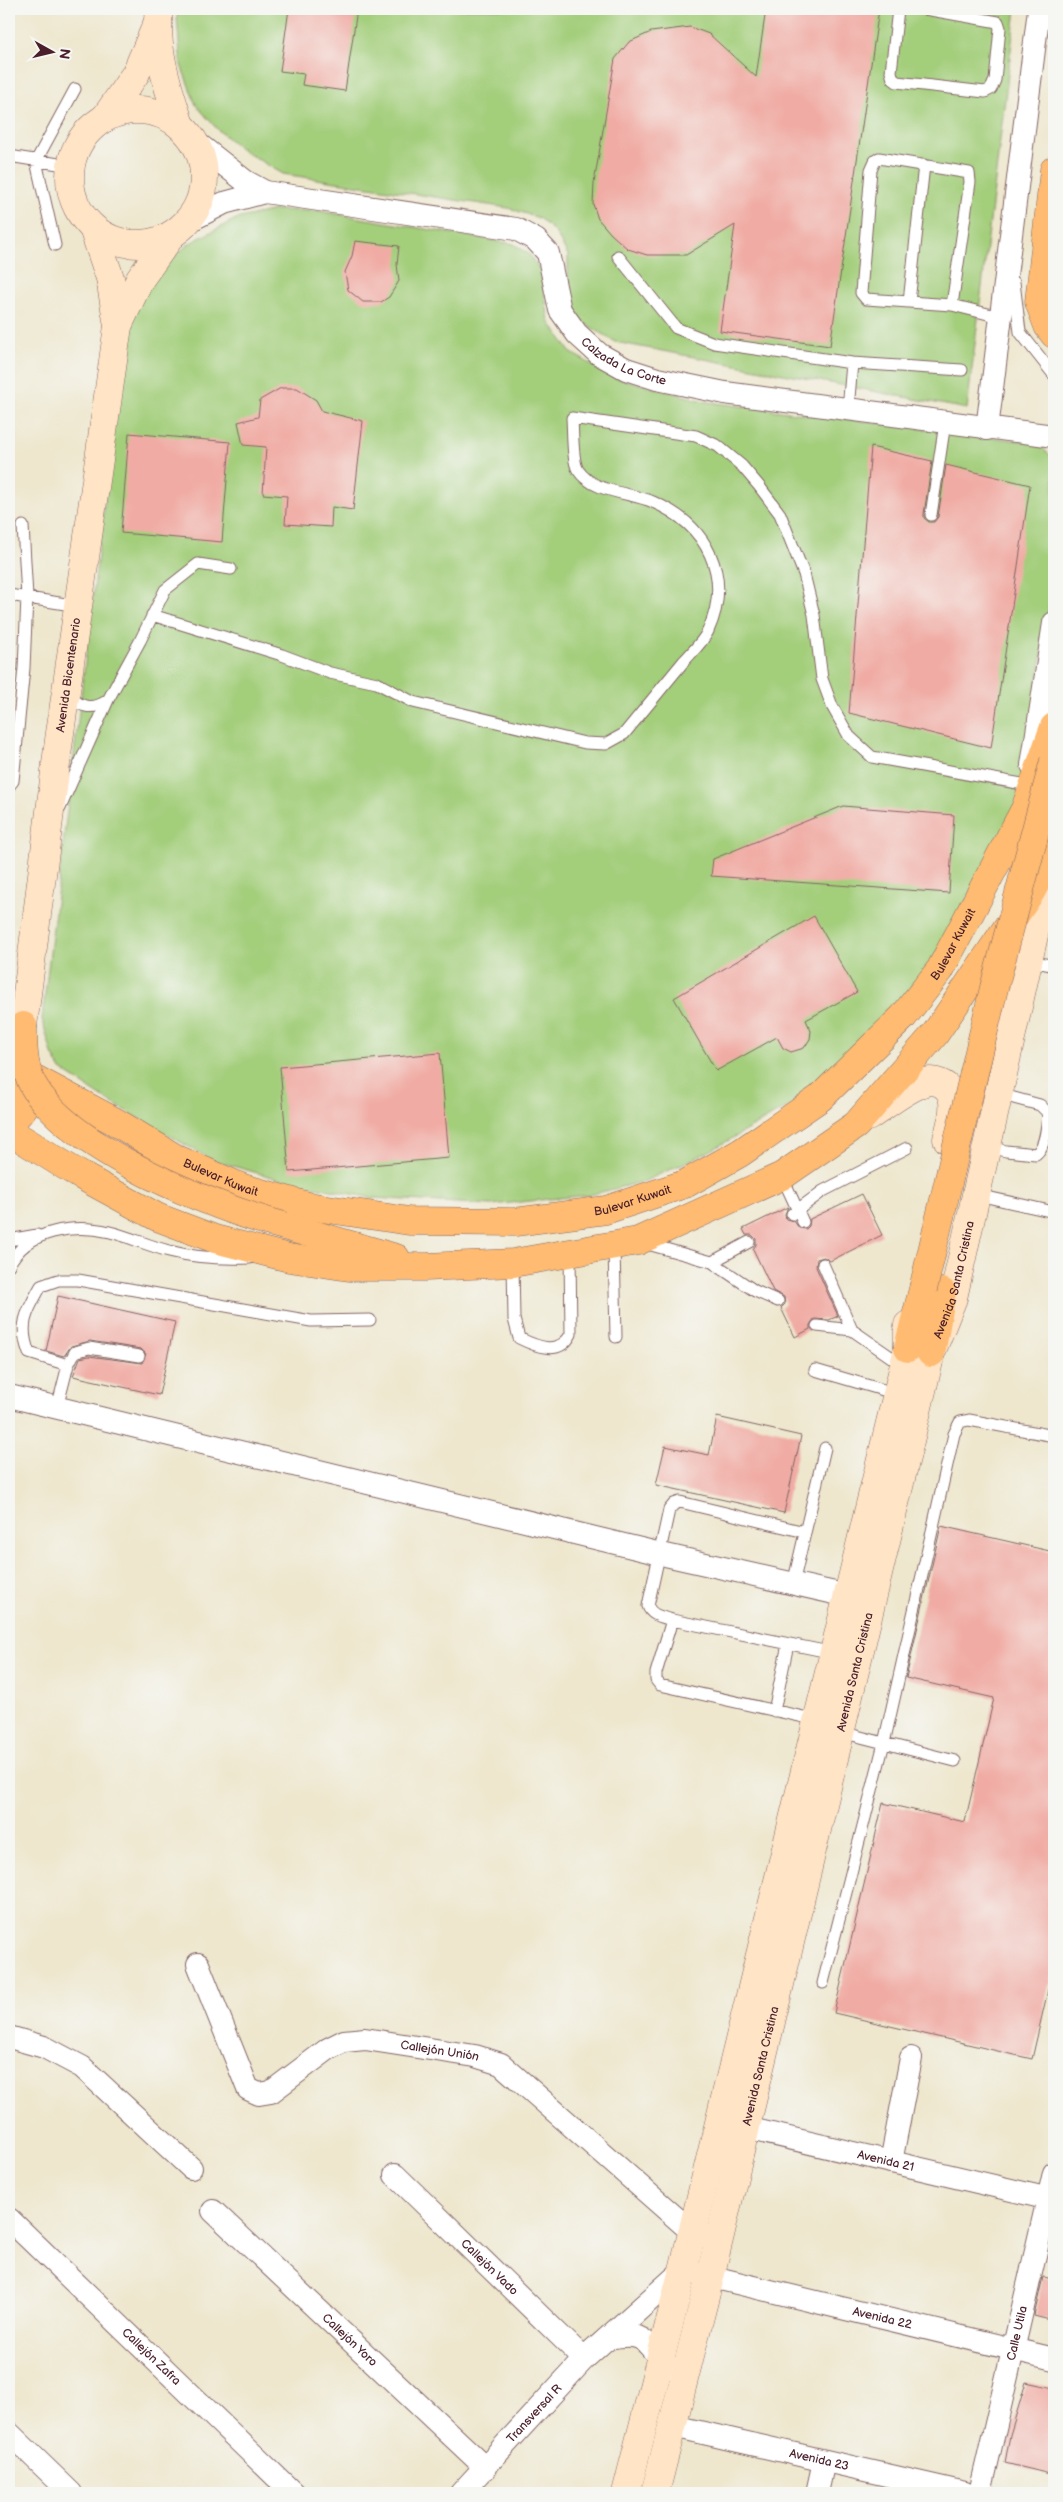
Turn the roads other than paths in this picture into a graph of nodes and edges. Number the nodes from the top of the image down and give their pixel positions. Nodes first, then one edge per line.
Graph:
1 (898, 9) edge
2 (925, 9) edge
3 (1038, 9) edge
4 (158, 16) edge
5 (75, 89) dead end
6 (1028, 98) junction
7 (105, 118) junction
8 (186, 132) junction
9 (9, 156) edge
10 (36, 161) junction
11 (924, 165) junction
12 (71, 166) junction
13 (1054, 170) edge
14 (265, 192) junction
15 (179, 229) junction
16 (94, 230) junction
17 (55, 245) dead end
18 (618, 256) dead end
19 (909, 302) junction
20 (952, 305) junction
21 (1000, 317) junction
22 (118, 326) junction
23 (1054, 334) edge
24 (852, 363) junction
25 (962, 370) dead end
26 (1054, 375) edge
27 (848, 410) junction
28 (945, 423) junction
29 (987, 429) junction
30 (1054, 437) edge
31 (931, 515) dead end
32 (23, 526) dead end
33 (232, 569) dead end
34 (9, 595) edge
35 (27, 597) junction
36 (78, 606) junction
37 (152, 615) junction
38 (1054, 623) edge
39 (67, 686) junction
40 (108, 700) junction
41 (1054, 727) edge
42 (1054, 761) edge
43 (9, 786) edge
44 (1027, 797) junction
45 (1054, 826) edge
46 (46, 840) junction
47 (1054, 850) edge
48 (1046, 918) edge
49 (1028, 960) junction
50 (1054, 966) edge
51 (23, 1026) joint
52 (14, 1068) edge
53 (999, 1094) junction
54 (85, 1104) junction
55 (9, 1120) edge
56 (856, 1124) junction
57 (9, 1131) edge
58 (987, 1147) junction
59 (907, 1148) dead end
60 (58, 1161) junction
61 (782, 1176) junction
62 (977, 1193) junction
63 (796, 1212) junction
64 (1054, 1212) edge
65 (409, 1221) junction
66 (803, 1222) dead end
67 (294, 1228) junction
68 (41, 1234) junction
69 (9, 1240) edge
70 (750, 1242) dead end
71 (626, 1244) junction
72 (570, 1253) junction
73 (289, 1258) junction
74 (712, 1262) junction
75 (513, 1263) junction
76 (823, 1264) dead end
77 (9, 1265) edge
78 (426, 1267) junction
79 (933, 1290) junction
80 (778, 1302) dead end
81 (370, 1320) dead end
82 (817, 1326) dead end
83 (852, 1330) junction
84 (616, 1337) dead end
85 (139, 1356) dead end
86 (914, 1356) junction
87 (68, 1365) junction
88 (816, 1370) dead end
89 (897, 1394) junction
90 (9, 1396) edge
91 (57, 1408) junction
92 (1054, 1436) edge
93 (825, 1448) dead end
94 (805, 1532) junction
95 (661, 1554) junction
96 (792, 1584) junction
97 (848, 1596) junction
98 (672, 1620) junction
99 (788, 1644) junction
100 (834, 1653) junction
101 (774, 1710) junction
102 (829, 1726) junction
103 (884, 1743) junction
104 (955, 1762) dead end
105 (198, 1964) dead end
106 (823, 1983) dead end
107 (9, 2037) edge
108 (911, 2058) dead end
109 (719, 2121) junction
110 (745, 2128) junction
111 (891, 2162) junction
112 (191, 2168) dead end
113 (1054, 2173) edge
114 (396, 2174) dead end
115 (1051, 2199) edge
116 (213, 2211) dead end
117 (9, 2219) edge
118 (692, 2232) junction
119 (719, 2240) junction
120 (683, 2270) junction
121 (710, 2277) junction
122 (608, 2338) junction
123 (1014, 2349) junction
124 (584, 2359) junction
125 (660, 2359) junction
126 (1054, 2359) edge
127 (684, 2380) junction
128 (673, 2426) junction
129 (9, 2433) edge
130 (824, 2461) junction
131 (486, 2468) junction
132 (71, 2493) edge
133 (292, 2493) edge
134 (461, 2493) edge
135 (626, 2493) edge
136 (655, 2493) edge
137 (817, 2493) edge
138 (965, 2493) edge
139 (980, 2493) edge

1 - 2 lane
3 - 6 street
4 - 7 street
4 - 8 street
5 - 10 lane
6 - 21 street
6 - 26 lane
7 - 8 street
7 - 12 street
8 - 14 street, Calzada La Corte
8 - 15 street
9 - 10 lane
10 - 12 lane
10 - 17 lane
11 - 19 lane
11 - 19 lane
11 - 20 lane
12 - 16 street
13 - 23 main road
14 - 15 street, Calzada La Corte
14 - 27 street, Calzada La Corte
15 - 16 street
15 - 22 street, Avenida Bicentenario
16 - 22 street, Avenida Bicentenario
18 - 24 lane
19 - 20 lane
20 - 21 lane
21 - 29 street
22 - 36 street, Avenida Bicentenario
24 - 25 lane
24 - 27 lane
27 - 28 street, Calzada La Corte
28 - 29 street, Calzada La Corte
28 - 31 lane
29 - 30 street, Calzada La Corte
32 - 35 lane
33 - 37 lane
34 - 35 lane
35 - 36 lane
35 - 43 lane
36 - 39 street, Avenida Bicentenario
37 - 40 lane
37 - 44 lane
38 - 44 street
39 - 40 lane
39 - 46 street, Avenida Bicentenario
40 - 46 lane
41 - 44 main road, Bulevar Kuwait
42 - 79 main road, bridge
44 - 65 main road, Bulevar Kuwait
45 - 79 main road
46 - 51 street, Avenida Bicentenario
47 - 48 street, Avenida Santa Cristina
47 - 56 main road
48 - 49 street, Avenida Santa Cristina
49 - 50 lane
49 - 53 street, Avenida Santa Cristina
51 - 67 main road, bridge
52 - 54 main road, Bulevar Kuwait
52 - 55 main road
53 - 58 street, Avenida Santa Cristina
53 - 58 lane
54 - 60 main road
54 - 65 main road, Bulevar Kuwait
56 - 61 main road
56 - 86 street, Avenida Santa Cristina
57 - 60 main road
58 - 62 street, Avenida Santa Cristina
59 - 63 lane
60 - 73 main road
61 - 63 lane
61 - 71 main road
62 - 64 lane
62 - 86 street, Avenida Santa Cristina
63 - 66 lane
65 - 67 main road
67 - 78 main road
68 - 69 lane
68 - 73 lane
68 - 77 lane
70 - 74 lane
71 - 72 main road
71 - 74 lane
71 - 84 lane
72 - 75 main road
72 - 75 lane
73 - 78 main road
74 - 80 lane
75 - 78 main road
76 - 83 lane
79 - 86 main road
81 - 87 lane
82 - 83 lane
83 - 86 lane
85 - 87 lane
86 - 89 street, Avenida Santa Cristina
86 - 102 street, Avenida Santa Cristina
87 - 91 lane
88 - 89 lane
89 - 97 street, Avenida Santa Cristina
90 - 91 street
91 - 95 street
92 - 103 lane
93 - 94 lane
94 - 95 lane
94 - 96 lane
95 - 96 street
95 - 98 lane
96 - 97 street
97 - 100 street, Avenida Santa Cristina
98 - 99 lane
98 - 101 lane
99 - 100 lane
99 - 101 lane
100 - 102 street, Avenida Santa Cristina
101 - 102 lane
102 - 103 lane
102 - 109 street, Avenida Santa Cristina
102 - 110 street, Avenida Santa Cristina
103 - 104 lane
103 - 106 lane
105 - 118 street, Callejón Unión
107 - 112 street
108 - 111 street
109 - 110 street, Avenida 21
109 - 118 street, Avenida Santa Cristina
110 - 111 street, Avenida 21
110 - 119 street, Avenida Santa Cristina
111 - 115 street, Avenida 21
113 - 115 street, Calle Utila
114 - 124 street, Callejón Vado
115 - 123 street, Calle Utila
116 - 131 street, Callejón Yoro
117 - 133 street, Callejón Zafra
118 - 119 street, Callejón Unión
118 - 120 street, Avenida Santa Cristina
119 - 121 street, Avenida Santa Cristina
120 - 121 street
120 - 122 street, Transversal R
120 - 125 street, Avenida Santa Cristina
121 - 123 street, Avenida 22
121 - 127 street, Avenida Santa Cristina
122 - 124 street, Transversal R
122 - 125 street
123 - 126 street, Avenida 22
123 - 139 street, Calle Utila
124 - 131 street, Transversal R
125 - 127 street
125 - 135 street, Avenida Santa Cristina
127 - 128 street, Avenida Santa Cristina
128 - 130 street, Avenida 23
128 - 136 street, Avenida Santa Cristina
129 - 132 street
130 - 137 street
130 - 138 street, Avenida 23
131 - 134 street, Transversal R

